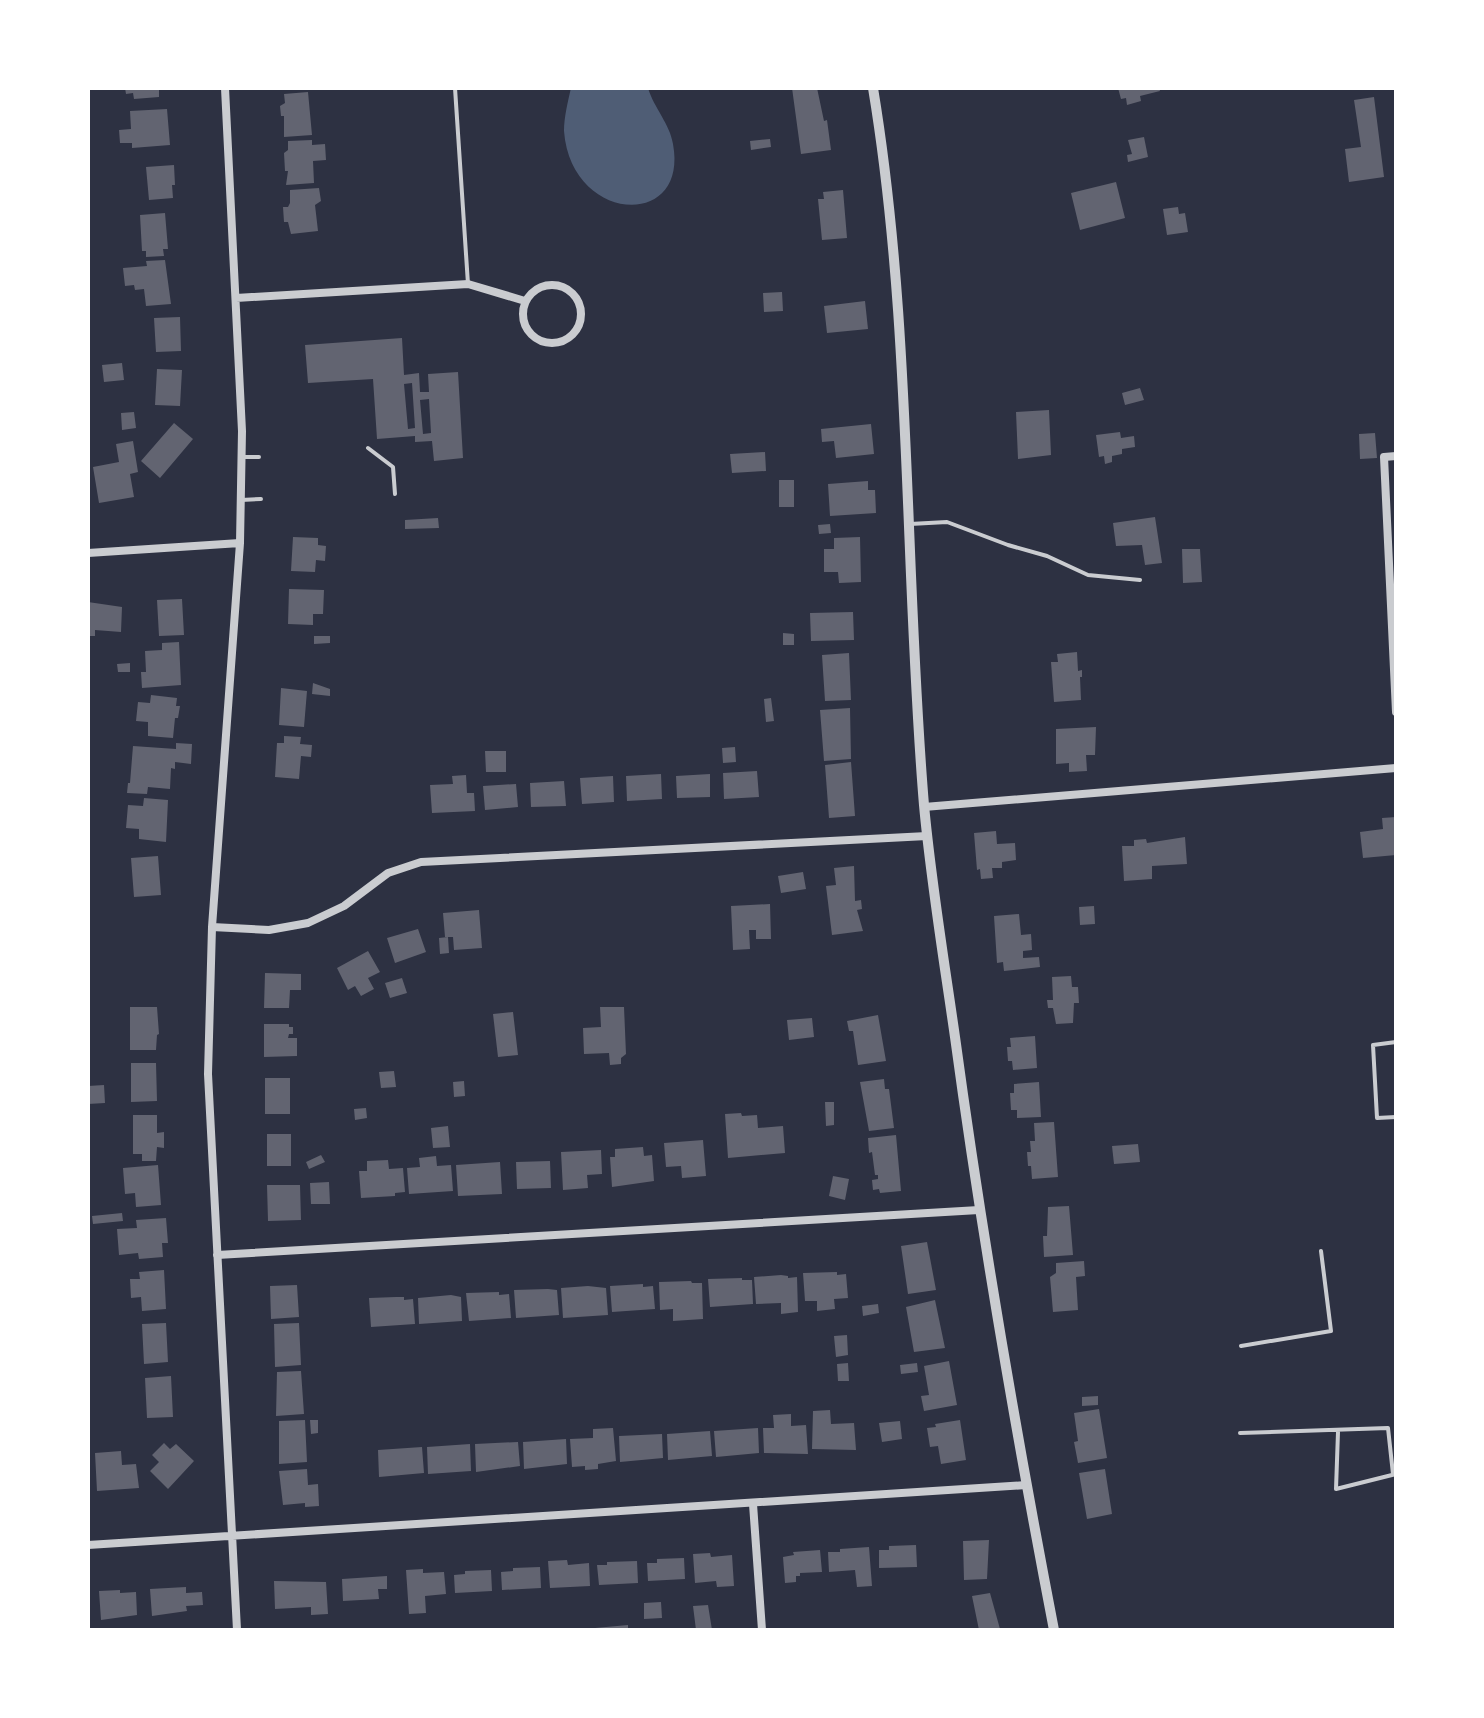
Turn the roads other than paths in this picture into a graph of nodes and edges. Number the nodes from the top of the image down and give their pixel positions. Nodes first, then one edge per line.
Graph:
1 (225, 88) edge
2 (455, 88) edge
3 (873, 88) edge
4 (468, 284) junction
5 (236, 298) junction
6 (525, 301) junction
7 (368, 448) dead end
8 (1396, 456) edge
9 (241, 457) junction
10 (259, 457) dead end
11 (395, 494) dead end
12 (261, 499) dead end
13 (241, 500) junction
14 (908, 524) junction
15 (240, 543) junction
16 (88, 553) edge
17 (1140, 580) dead end
18 (1395, 649) edge
19 (1396, 712) edge
20 (1396, 768) edge
21 (924, 807) junction
22 (927, 836) junction
23 (212, 927) junction
24 (1396, 1042) edge
25 (1396, 1117) edge
26 (979, 1210) junction
27 (1321, 1251) dead end
28 (217, 1255) junction
29 (1241, 1346) dead end
30 (1338, 1432) junction
31 (1240, 1433) dead end
32 (1394, 1474) edge
33 (1026, 1485) junction
34 (753, 1504) junction
35 (232, 1536) junction
36 (88, 1545) edge
37 (237, 1630) edge
38 (762, 1630) edge
39 (1054, 1630) edge

1 - 5 street
2 - 4 lane
3 - 14 street
4 - 5 street
4 - 6 street
5 - 9 street
6 - 6 street
7 - 11 lane
8 - 18 street
9 - 10 lane
9 - 13 street
12 - 13 lane
13 - 15 street
14 - 17 lane
14 - 21 street
15 - 16 street
15 - 23 street
18 - 19 street
20 - 21 street
21 - 22 street
22 - 23 street
22 - 26 street
23 - 28 street
24 - 25 lane
26 - 28 street
26 - 33 street
27 - 29 lane
28 - 35 street
30 - 31 lane
30 - 32 lane
30 - 32 lane
33 - 34 street
33 - 39 street
34 - 35 street
34 - 38 street
35 - 36 street
35 - 37 street

